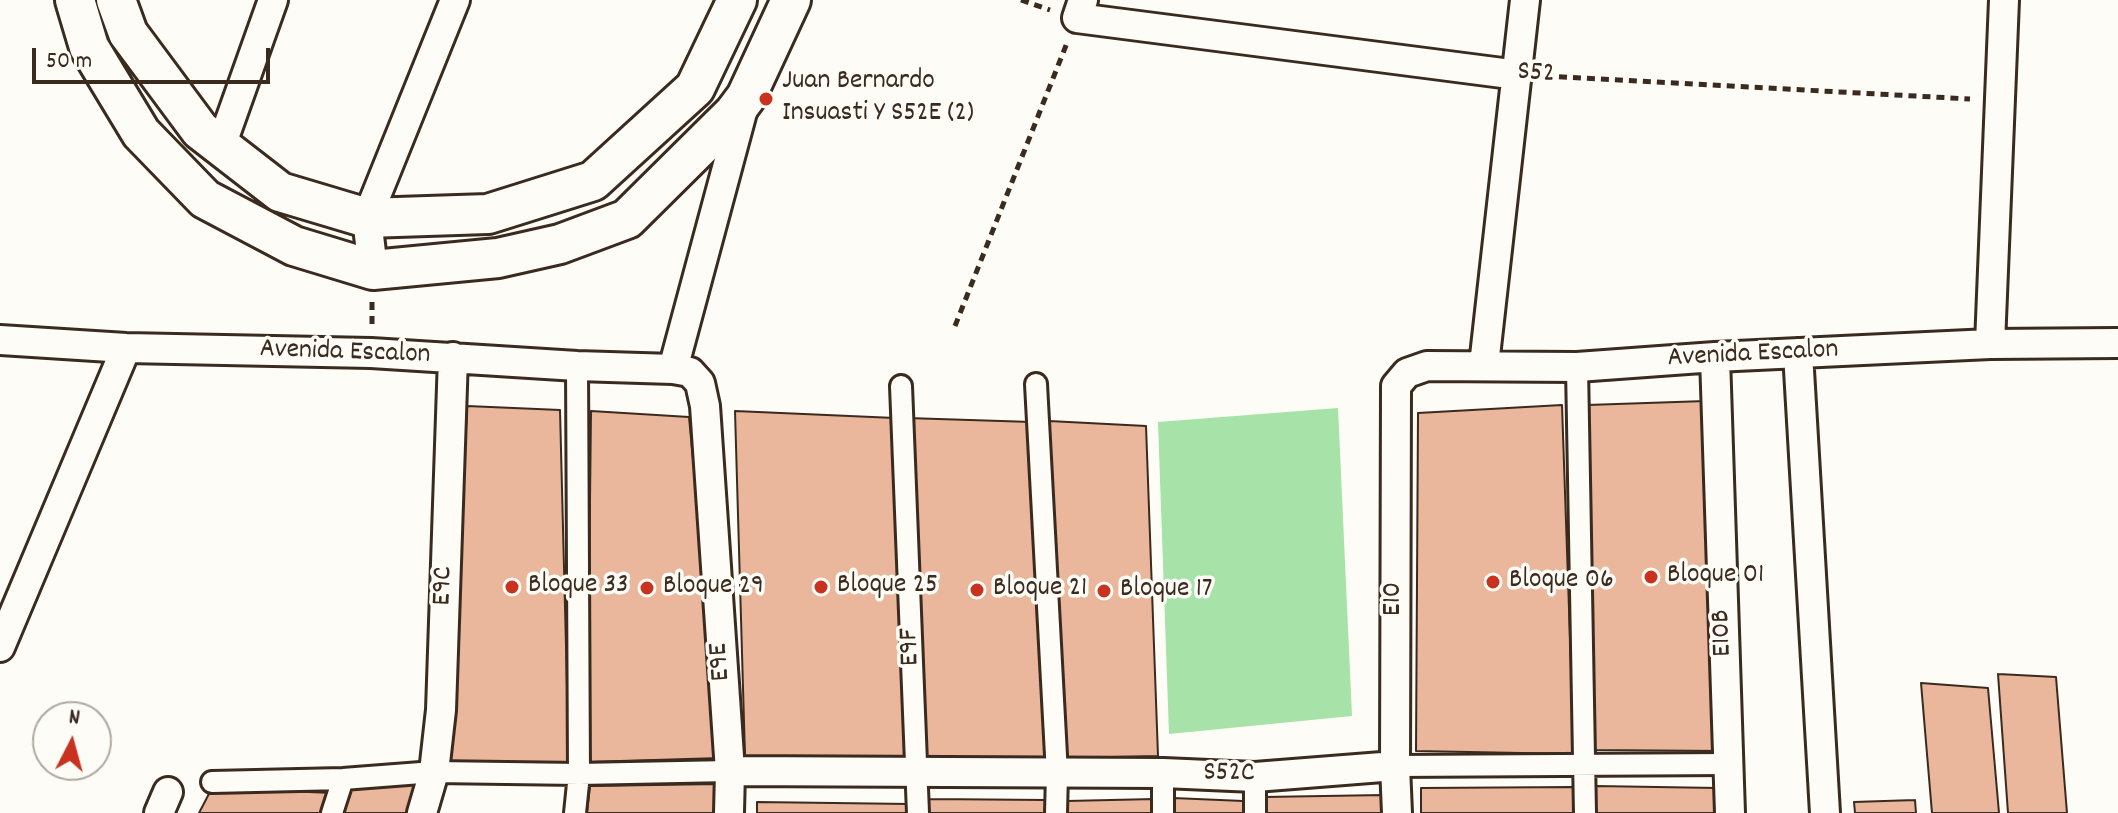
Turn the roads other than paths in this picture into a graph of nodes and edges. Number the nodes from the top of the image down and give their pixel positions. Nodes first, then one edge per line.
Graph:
1 (75, 0) edge
2 (116, 0) edge
3 (273, 0) edge
4 (455, 0) edge
5 (737, 0) edge
6 (791, 0) edge
7 (1525, 0) edge
8 (2004, 0) edge
9 (1080, 9) edge
10 (1518, 75) junction
11 (746, 97) junction
12 (221, 146) junction
13 (367, 218) junction
14 (373, 270) junction
15 (0, 340) edge
16 (2118, 343) edge
17 (1990, 344) junction
18 (126, 348) junction
19 (1798, 353) junction
20 (453, 357) junction
21 (1715, 357) junction
22 (1484, 365) junction
23 (577, 366) junction
24 (1577, 367) junction
25 (682, 370) junction
26 (1036, 384) dead end
27 (901, 386) dead end
28 (1396, 386) joint
29 (0, 647) edge
30 (1729, 764) junction
31 (1395, 766) junction
32 (1585, 766) junction
33 (730, 771) junction
34 (434, 772) junction
35 (917, 772) junction
36 (1163, 773) junction
37 (579, 774) junction
38 (1057, 774) junction
39 (1255, 777) junction
40 (343, 779) junction
41 (212, 782) dead end
42 (332, 813) edge
43 (422, 813) edge
44 (575, 813) edge
45 (729, 813) edge
46 (918, 813) edge
47 (1056, 813) edge
48 (1163, 813) edge
49 (1255, 813) edge
50 (1397, 813) edge
51 (1585, 813) edge
52 (1730, 813) edge
53 (1825, 813) edge

1 - 14 main road
2 - 12 main road
3 - 12 street
4 - 13 street
5 - 13 main road
6 - 11 main road
7 - 10 street
8 - 17 street
9 - 10 street, S52
10 - 22 street
11 - 14 main road
11 - 25 street
12 - 13 main road
13 - 14 street
15 - 18 street, Avenida Escalon
16 - 17 street, Avenida Escalon
17 - 19 street, Avenida Escalon
18 - 20 street, Avenida Escalon
18 - 29 street
19 - 21 street, Avenida Escalon
19 - 53 street
20 - 23 street, Avenida Escalon
20 - 34 street, E9C
21 - 24 street, Avenida Escalon
21 - 30 street, E10B
22 - 24 street, Avenida Escalon
22 - 28 street, Avenida Escalon
23 - 25 street, Avenida Escalon
23 - 37 street
24 - 32 street
25 - 33 street, E9E
26 - 38 street
27 - 35 street, E9F
28 - 31 street, E10
30 - 32 street, S52C
30 - 52 street, E10B
31 - 32 street, S52C
31 - 39 street, S52C
31 - 50 street, E10
32 - 51 street
33 - 35 street, S52C
33 - 37 street
33 - 45 street, E9E
34 - 37 street
34 - 40 street
34 - 43 street, E9C
35 - 38 street, S52C
35 - 46 street, E9F
36 - 38 street, S52C
36 - 39 street, S52C
36 - 48 street
37 - 44 street
38 - 47 street
39 - 49 street
40 - 41 street
40 - 42 street

